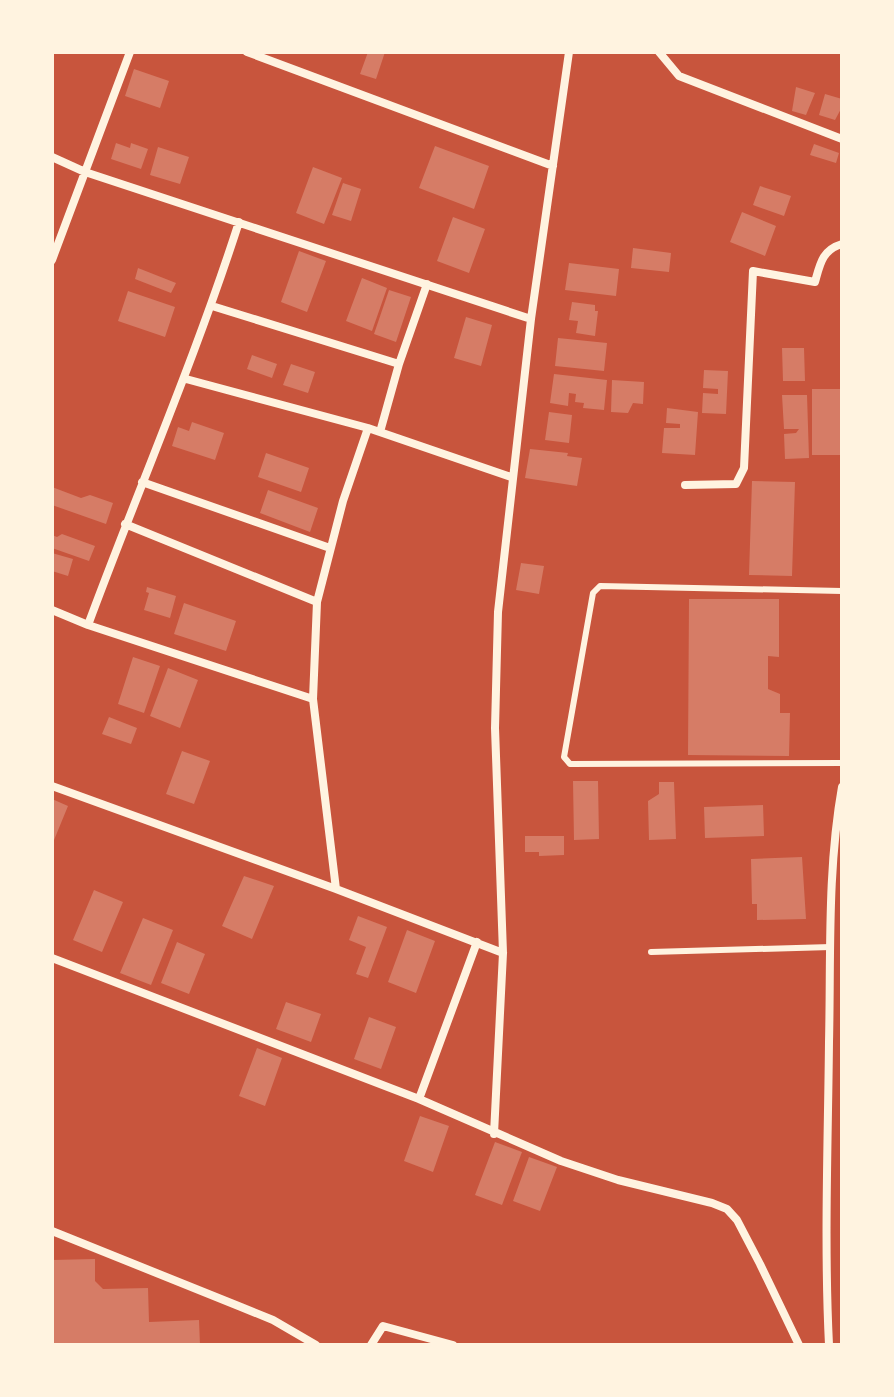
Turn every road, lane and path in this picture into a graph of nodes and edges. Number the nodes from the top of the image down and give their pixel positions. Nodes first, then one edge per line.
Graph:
1 (130, 52) edge
2 (247, 52) edge
3 (569, 52) edge
4 (659, 52) edge
5 (842, 139) edge
6 (52, 157) edge
7 (553, 166) junction
8 (85, 172) junction
9 (239, 222) junction
10 (842, 244) edge
11 (52, 260) edge
12 (427, 284) junction
13 (212, 306) junction
14 (531, 319) junction
15 (399, 364) junction
16 (186, 379) junction
17 (368, 428) junction
18 (380, 432) junction
19 (511, 477) junction
20 (142, 482) junction
21 (685, 485) dead end
22 (125, 524) junction
23 (330, 548) junction
24 (842, 591) edge
25 (317, 602) junction
26 (52, 610) edge
27 (88, 625) junction
28 (313, 699) junction
29 (842, 763) edge
30 (52, 786) edge
31 (842, 787) edge
32 (336, 889) junction
33 (477, 942) junction
34 (831, 947) junction
35 (651, 952) dead end
36 (503, 953) junction
37 (52, 958) edge
38 (419, 1099) junction
39 (494, 1134) junction
40 (52, 1231) edge
41 (316, 1345) edge
42 (371, 1345) edge
43 (453, 1345) edge
44 (799, 1345) edge
45 (829, 1345) edge

1 - 8 street
2 - 7 street
3 - 7 street
4 - 5 street
6 - 8 street
7 - 14 street
8 - 9 street
8 - 11 street
9 - 12 street
9 - 13 street
10 - 21 street
12 - 14 street
12 - 15 street
13 - 15 street
13 - 16 street
14 - 19 street
15 - 18 street
16 - 17 street
16 - 20 street
17 - 18 street
17 - 23 street
18 - 19 street
19 - 36 street
20 - 22 street
20 - 23 street
22 - 25 street
22 - 27 street
23 - 25 street
24 - 29 lane
25 - 28 street
26 - 27 street
27 - 28 street
28 - 32 street
30 - 32 street
31 - 34 street
32 - 33 street
33 - 36 street
33 - 38 street
34 - 35 lane
34 - 45 street
36 - 39 street
37 - 38 street
38 - 39 street
39 - 44 street
40 - 41 street
42 - 43 street

